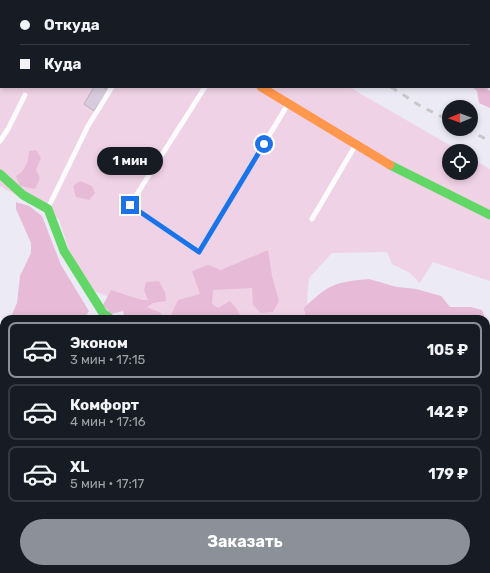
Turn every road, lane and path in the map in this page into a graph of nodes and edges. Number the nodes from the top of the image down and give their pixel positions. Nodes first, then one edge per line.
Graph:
1 (111, 88) edge
2 (204, 88) edge
3 (263, 88) edge
4 (25, 95) dead end
5 (288, 104) junction
6 (0, 141) edge
7 (356, 144) junction
8 (0, 174) edge
9 (48, 209) junction
10 (490, 215) edge
11 (312, 219) dead end
12 (103, 315) edge

1 - 9 lane
2 - 5 lane
3 - 5 street
4 - 6 lane
5 - 7 street
7 - 10 street
7 - 11 lane
8 - 9 street
9 - 12 street

